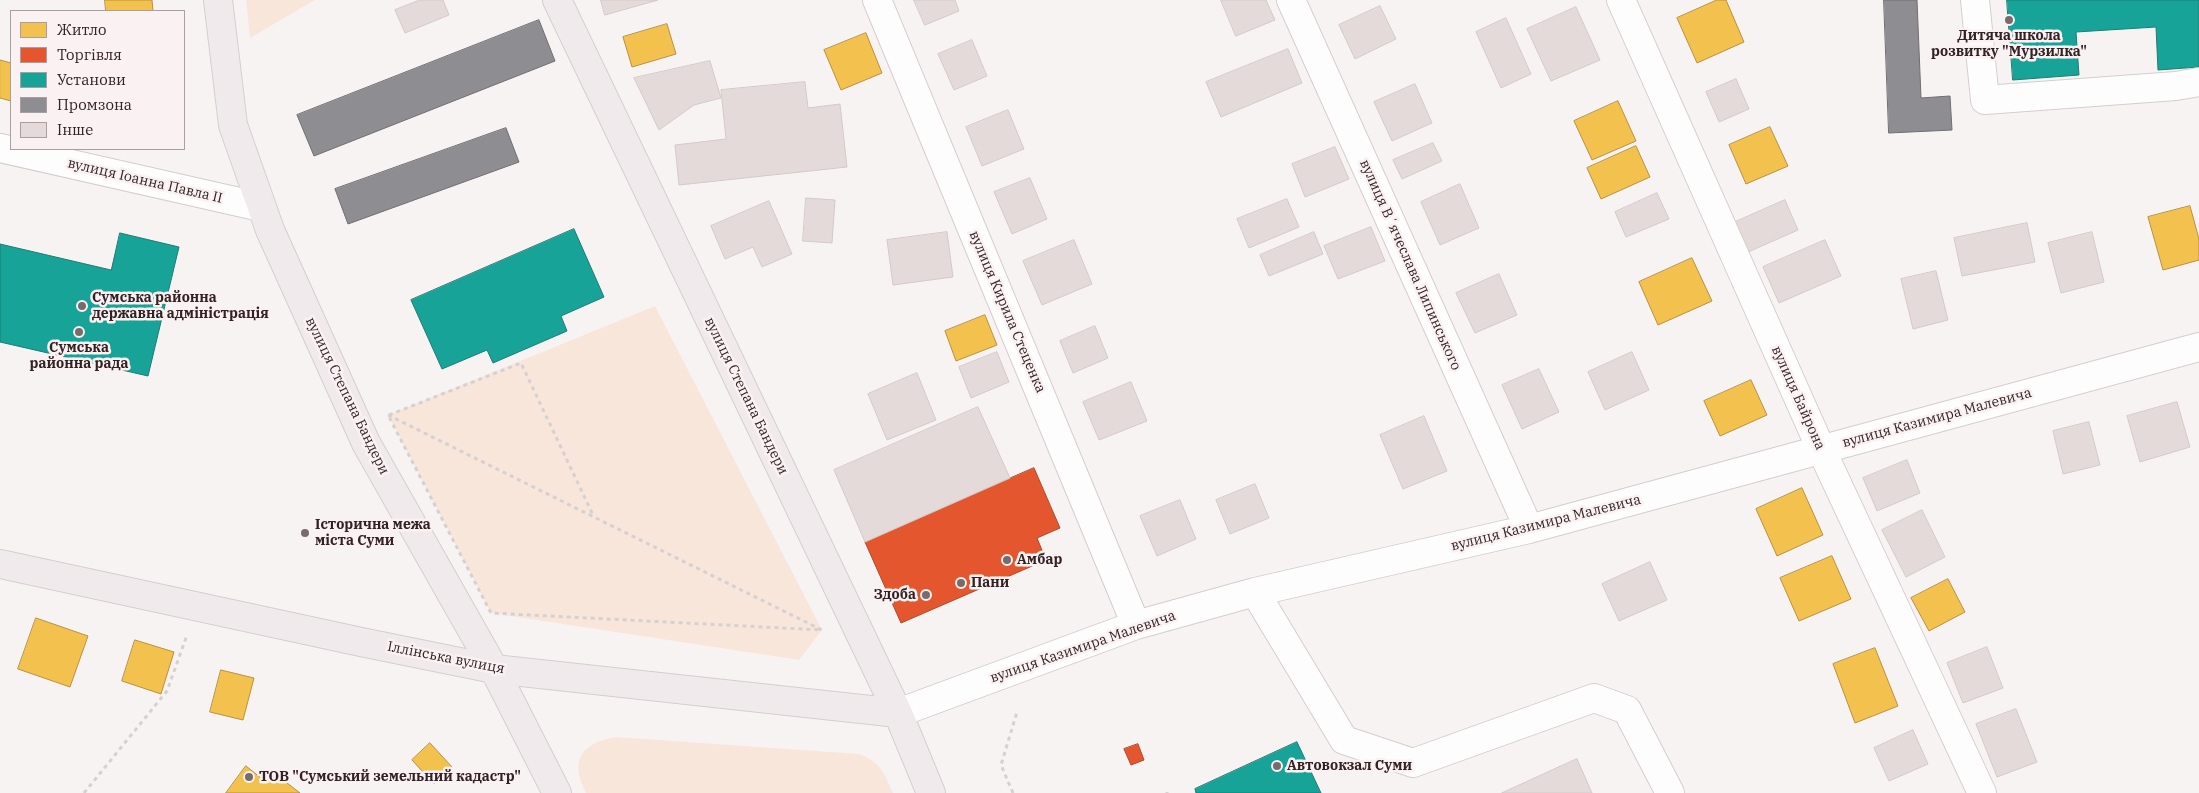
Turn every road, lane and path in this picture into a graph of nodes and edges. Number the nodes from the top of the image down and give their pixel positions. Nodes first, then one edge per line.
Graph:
1 (218, 0) edge
2 (557, 0) edge
3 (877, 0) edge
4 (1291, 0) edge
5 (1621, 0) edge
6 (1975, 0) edge
7 (2199, 82) edge
8 (0, 148) edge
9 (261, 207) junction
10 (2199, 347) edge
11 (388, 415) junction
12 (1821, 449) junction
13 (594, 516) junction
14 (1530, 529) junction
15 (0, 564) edge
16 (1255, 592) junction
17 (196, 606) junction
18 (1136, 625) junction
19 (494, 669) junction
20 (1017, 712) dead end
21 (898, 713) junction
22 (84, 793) edge
23 (557, 793) edge
24 (931, 793) edge
25 (1014, 793) edge
26 (1670, 793) edge
27 (1982, 793) edge

1 - 9 main road, вулиця Степана Бандери
2 - 21 main road, вулиця Степана Бандери
3 - 18 street, вулиця Кирила Стеценка
4 - 14 street, вулиця Вʼячеслава Липинського
5 - 12 street, вулиця Байрона
6 - 7 street
8 - 9 street, вулиця Іоанна Павла II
9 - 19 main road, вулиця Степана Бандери
10 - 12 street, вулиця Казимира Малевича
11 - 13 path
11 - 13 path
11 - 13 path
12 - 14 street, вулиця Казимира Малевича
12 - 27 street, вулиця Байрона
14 - 16 street, вулиця Казимира Малевича
15 - 17 main road, Іллінська вулиця
16 - 18 street, вулиця Казимира Малевича
16 - 26 street
17 - 19 main road, Іллінська вулиця
17 - 22 path
18 - 21 street, вулиця Казимира Малевича
19 - 21 main road, Іллінська вулиця
19 - 23 main road, вулиця Степана Бандери
20 - 25 path
21 - 24 main road, вулиця Степана Бандери

